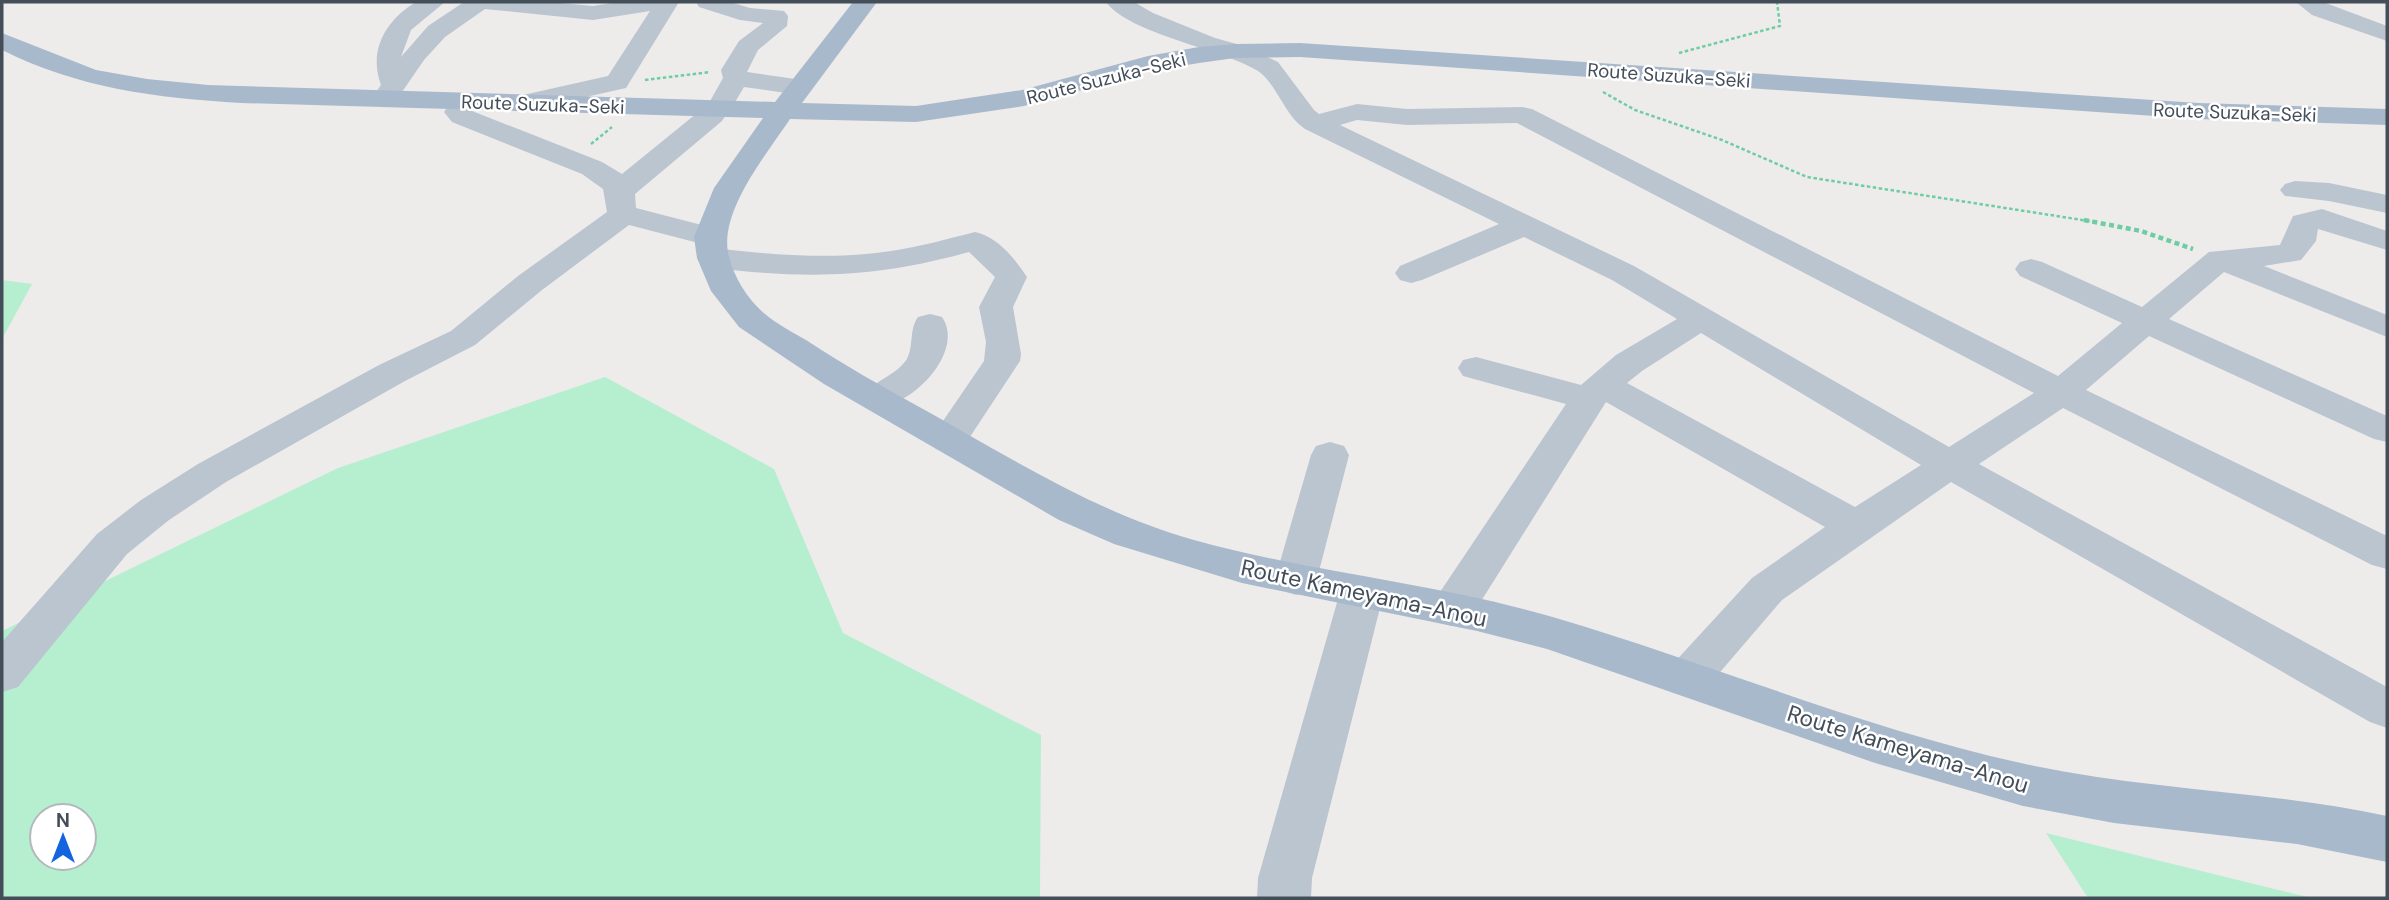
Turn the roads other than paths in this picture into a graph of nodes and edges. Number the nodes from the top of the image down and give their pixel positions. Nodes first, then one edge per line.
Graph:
1 (433, 2) edge
2 (481, 2) edge
3 (660, 2) edge
4 (667, 2) edge
5 (707, 2) edge
6 (865, 2) edge
7 (1118, 2) edge
8 (2308, 2) edge
9 (781, 9) edge
10 (2387, 34) edge
11 (2, 40) edge
12 (1235, 51) junction
13 (735, 74) junction
14 (389, 92) junction
15 (791, 99) junction
16 (465, 101) junction
17 (523, 103) junction
18 (2387, 117) edge
19 (1315, 123) junction
20 (2295, 190) dead end
21 (622, 202) junction
22 (2387, 204) edge
23 (1527, 224) junction
24 (2387, 241) edge
25 (712, 248) junction
26 (2223, 260) junction
27 (2031, 269) dead end
28 (1411, 273) dead end
29 (1702, 317) junction
30 (2147, 322) junction
31 (930, 324) dead end
32 (2387, 327) edge
33 (1476, 368) dead end
34 (1597, 392) junction
35 (2061, 392) junction
36 (879, 398) junction
37 (2387, 430) edge
38 (949, 440) junction
39 (1330, 455) dead end
40 (1951, 465) junction
41 (1856, 526) junction
42 (2387, 554) edge
43 (1296, 579) junction
44 (1362, 592) junction
45 (1452, 610) junction
46 (2, 674) edge
47 (1687, 679) junction
48 (2387, 709) edge
49 (2387, 839) edge
50 (1284, 898) edge

1 - 14 street
2 - 3 street
2 - 14 street
4 - 17 street
5 - 9 street
6 - 15 main road
7 - 12 street
8 - 10 street
9 - 13 street
11 - 14 main road, Route Suzuka-Seki
12 - 15 main road, Route Suzuka-Seki
12 - 18 main road, Route Suzuka-Seki
12 - 19 street
13 - 15 street
13 - 21 street
14 - 16 main road, Route Suzuka-Seki
15 - 17 main road, Route Suzuka-Seki
15 - 25 main road
16 - 17 main road, Route Suzuka-Seki
16 - 21 street
19 - 23 street
19 - 35 street
20 - 22 street
21 - 25 street
21 - 46 street
23 - 28 street
23 - 29 street
24 - 26 street
25 - 36 main road, Route Kameyama-Anou
25 - 38 street
26 - 30 street
26 - 32 street
27 - 30 street
29 - 34 street
29 - 40 street
30 - 35 street
30 - 37 street
31 - 36 street
33 - 34 street
34 - 41 street
34 - 45 street
35 - 40 street
35 - 42 street
36 - 38 main road, Route Kameyama-Anou
38 - 43 main road, Route Kameyama-Anou
39 - 43 street
40 - 41 street
40 - 48 street
41 - 47 street
43 - 44 main road, Route Kameyama-Anou
44 - 45 main road, Route Kameyama-Anou
44 - 50 street
45 - 47 main road, Route Kameyama-Anou
47 - 49 main road, Route Kameyama-Anou

